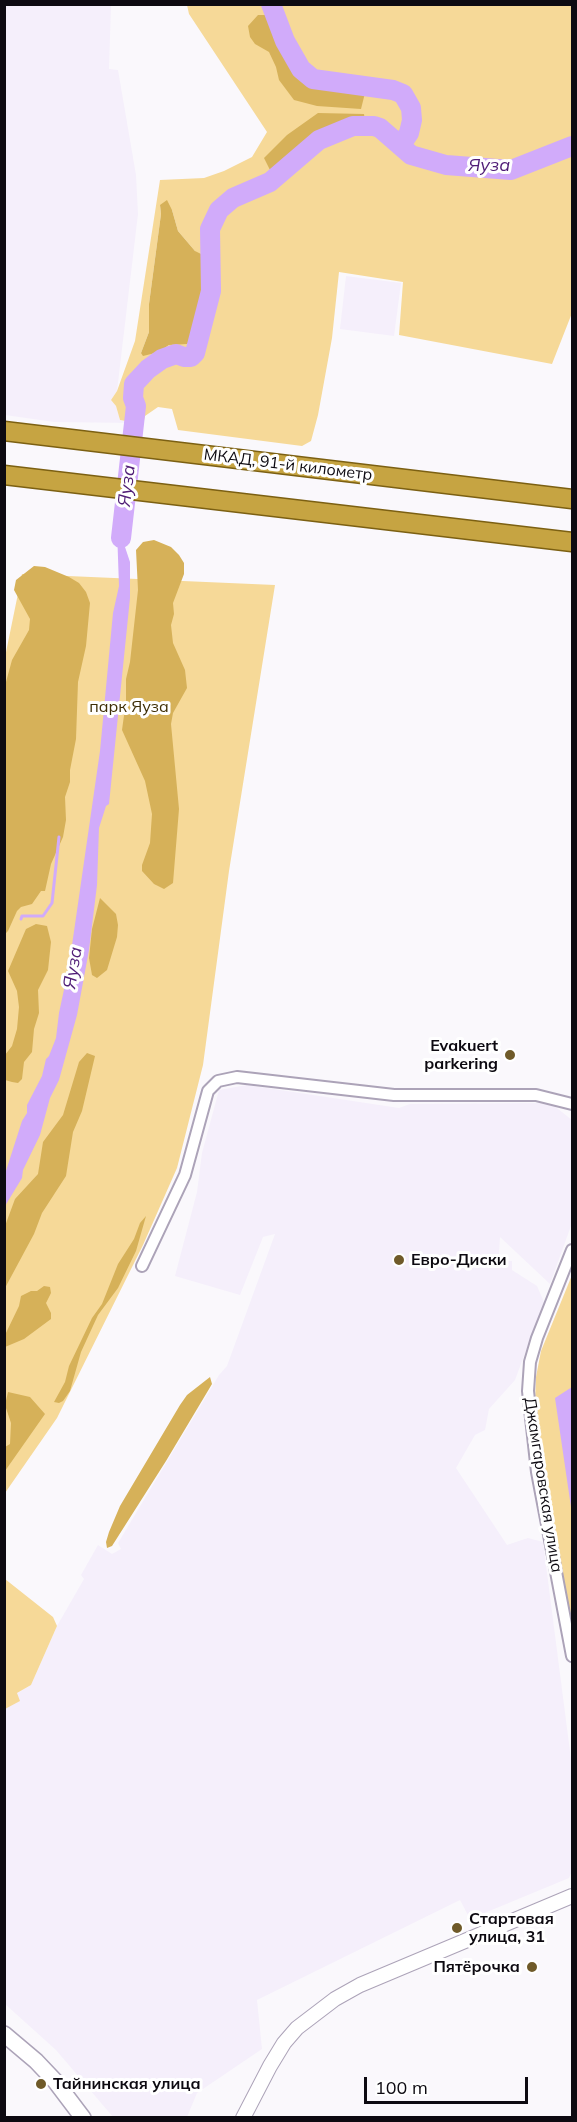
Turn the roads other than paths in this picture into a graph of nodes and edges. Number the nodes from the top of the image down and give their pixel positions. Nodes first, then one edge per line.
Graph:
1 (4, 431) edge
2 (4, 475) edge
3 (573, 499) edge
4 (573, 542) edge
5 (573, 1104) edge
6 (573, 1250) edge
7 (142, 1266) dead end
8 (573, 1656) edge
9 (573, 1896) edge
10 (4, 2034) edge
11 (83, 2118) edge
12 (243, 2118) edge

1 - 3 highway, МКАД, 91-й километр
2 - 4 highway
5 - 7 street
6 - 8 street, Джамгаровская улица
9 - 12 street
10 - 11 main road

